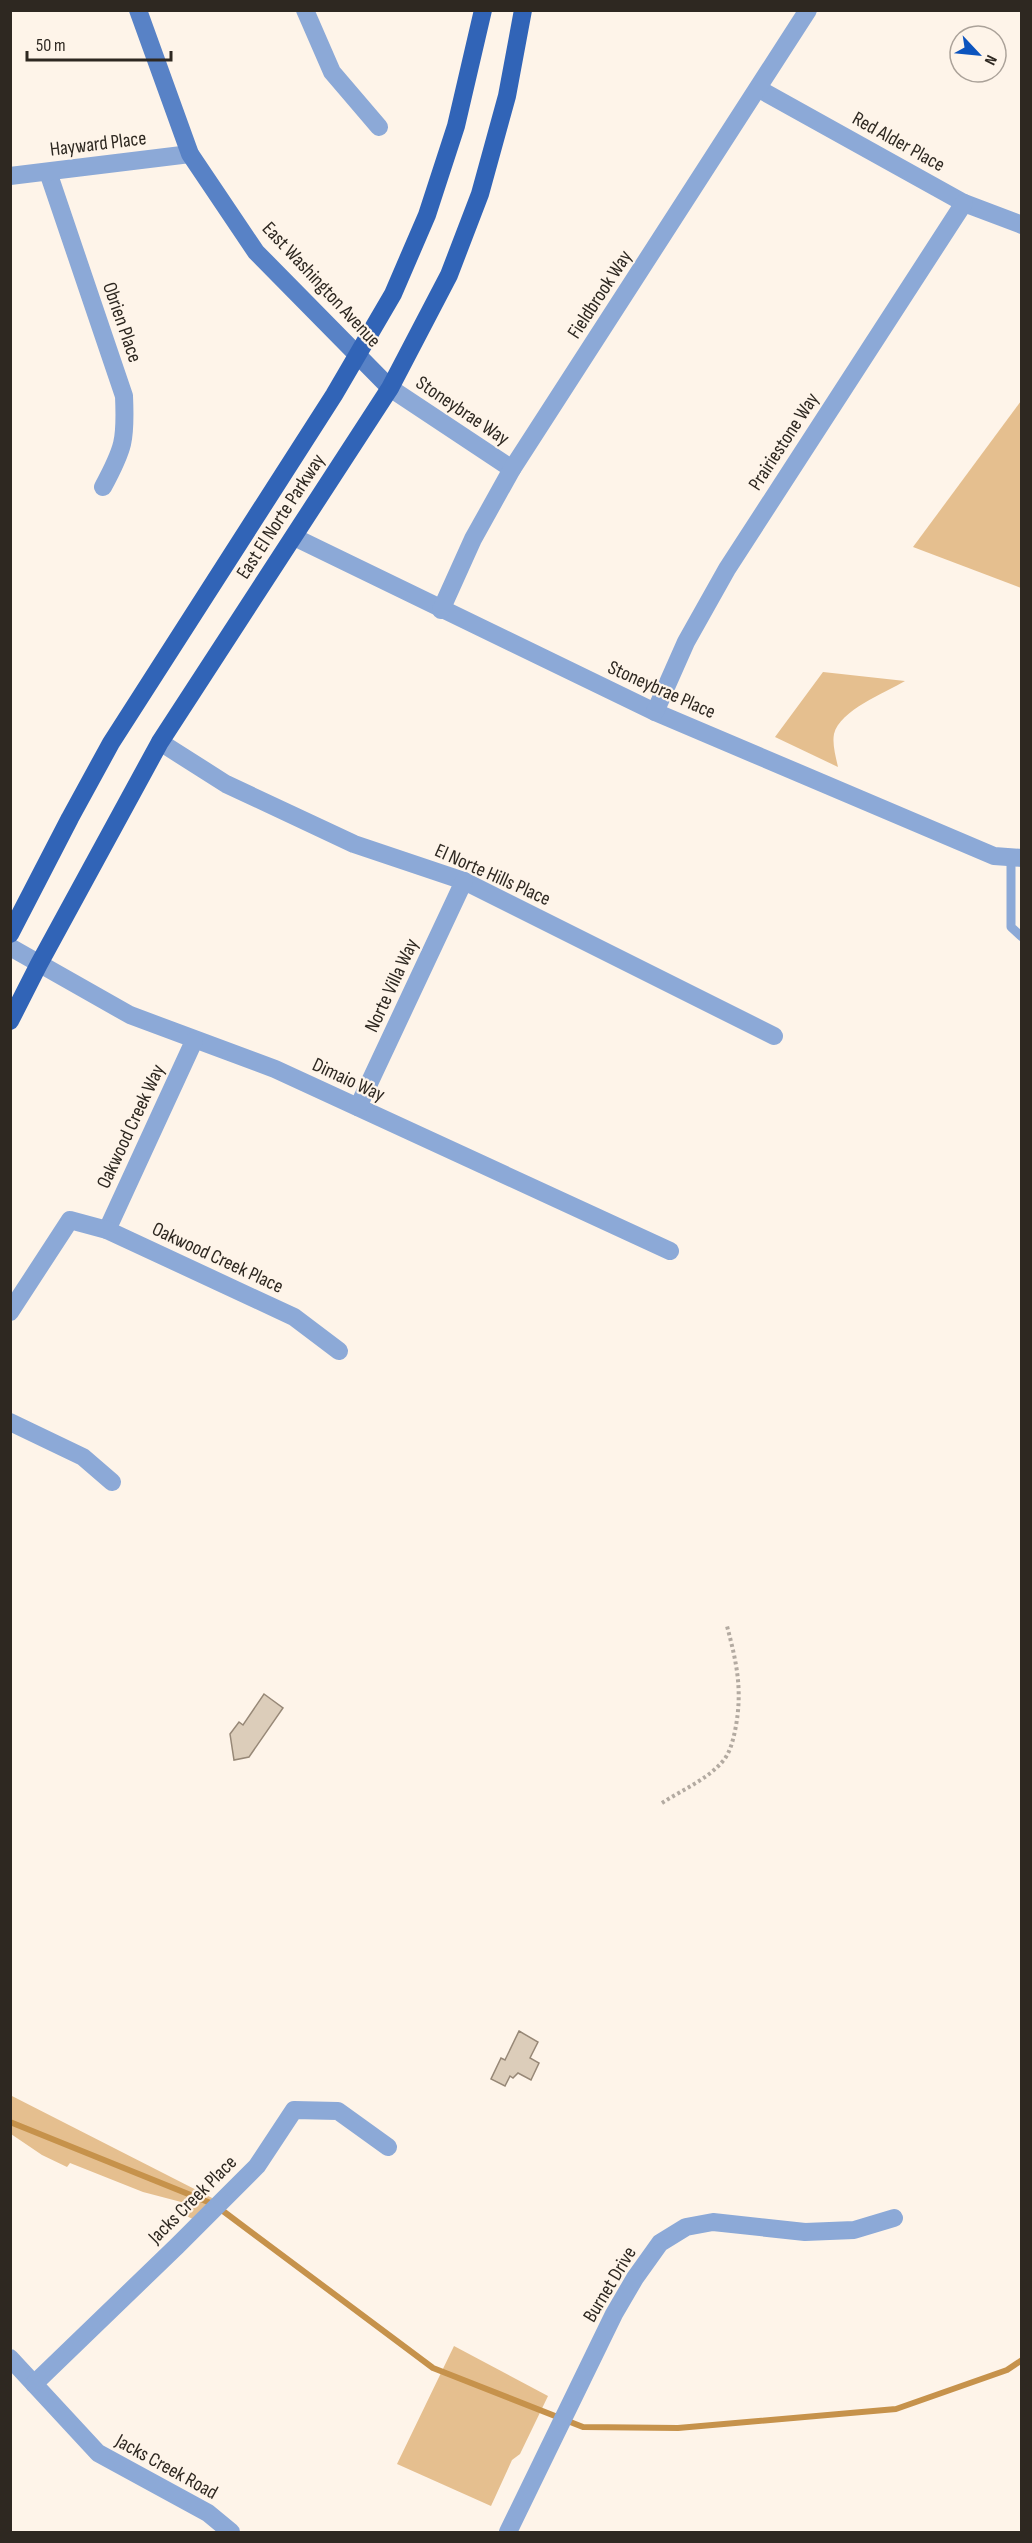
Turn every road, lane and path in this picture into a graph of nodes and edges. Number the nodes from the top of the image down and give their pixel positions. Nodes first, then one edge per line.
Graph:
1 (138, 10) edge
2 (305, 10) edge
3 (483, 10) edge
4 (523, 10) edge
5 (808, 10) edge
6 (759, 89) junction
7 (379, 127) dead end
8 (190, 154) junction
9 (48, 172) junction
10 (10, 176) edge
11 (964, 203) junction
12 (1022, 225) edge
13 (357, 356) junction
14 (390, 388) junction
15 (512, 469) junction
16 (103, 487) dead end
17 (294, 537) junction
18 (441, 610) junction
19 (655, 712) junction
20 (160, 742) junction
21 (1016, 858) edge
22 (464, 881) junction
23 (10, 934) edge
24 (1022, 937) edge
25 (10, 947) edge
26 (39, 964) junction
27 (10, 1020) edge
28 (774, 1036) dead end
29 (194, 1041) junction
30 (358, 1107) junction
31 (107, 1230) junction
32 (670, 1251) dead end
33 (10, 1312) edge
34 (339, 1351) dead end
35 (10, 1422) edge
36 (112, 1482) dead end
37 (727, 1626) dead end
38 (662, 1803) dead end
39 (388, 2147) dead end
40 (894, 2218) dead end
41 (10, 2358) edge
42 (34, 2384) junction
43 (511, 2531) edge
44 (231, 2532) edge

1 - 8 main road, East Washington Avenue
2 - 7 street
3 - 13 main road, East El Norte Parkway
4 - 14 main road, East El Norte Parkway
5 - 6 street, Fieldbrook Way
6 - 11 street, Red Alder Place
6 - 15 street, Fieldbrook Way
8 - 9 street, Hayward Place
8 - 13 main road, East Washington Avenue
9 - 10 street, Hayward Place
9 - 16 street, Obrien Place
11 - 12 street, Red Alder Place
11 - 19 street, Prairiestone Way
13 - 14 main road, East Washington Avenue
13 - 23 main road, East El Norte Parkway
14 - 15 street, Stoneybrae Way
14 - 17 main road, East El Norte Parkway
15 - 18 street, Fieldbrook Way
17 - 18 street, Stoneybrae Place
17 - 20 main road, East El Norte Parkway
18 - 19 street, Stoneybrae Place
19 - 21 street, Stoneybrae Place
20 - 22 street, El Norte Hills Place
20 - 26 main road, East El Norte Parkway
21 - 24 lane
22 - 28 street, El Norte Hills Place
22 - 30 street, Norte Villa Way
25 - 26 street, Dimaio Way
26 - 27 main road, East El Norte Parkway
26 - 29 street, Dimaio Way
29 - 30 street, Dimaio Way
29 - 31 street, Oakwood Creek Way
30 - 32 street, Dimaio Way
31 - 33 street, Oakwood Creek Place
31 - 34 street, Oakwood Creek Place
35 - 36 street
37 - 38 path
39 - 42 street, Jacks Creek Place
40 - 43 street, Burnet Drive
41 - 42 street, Jacks Creek Road
42 - 44 street, Jacks Creek Road

